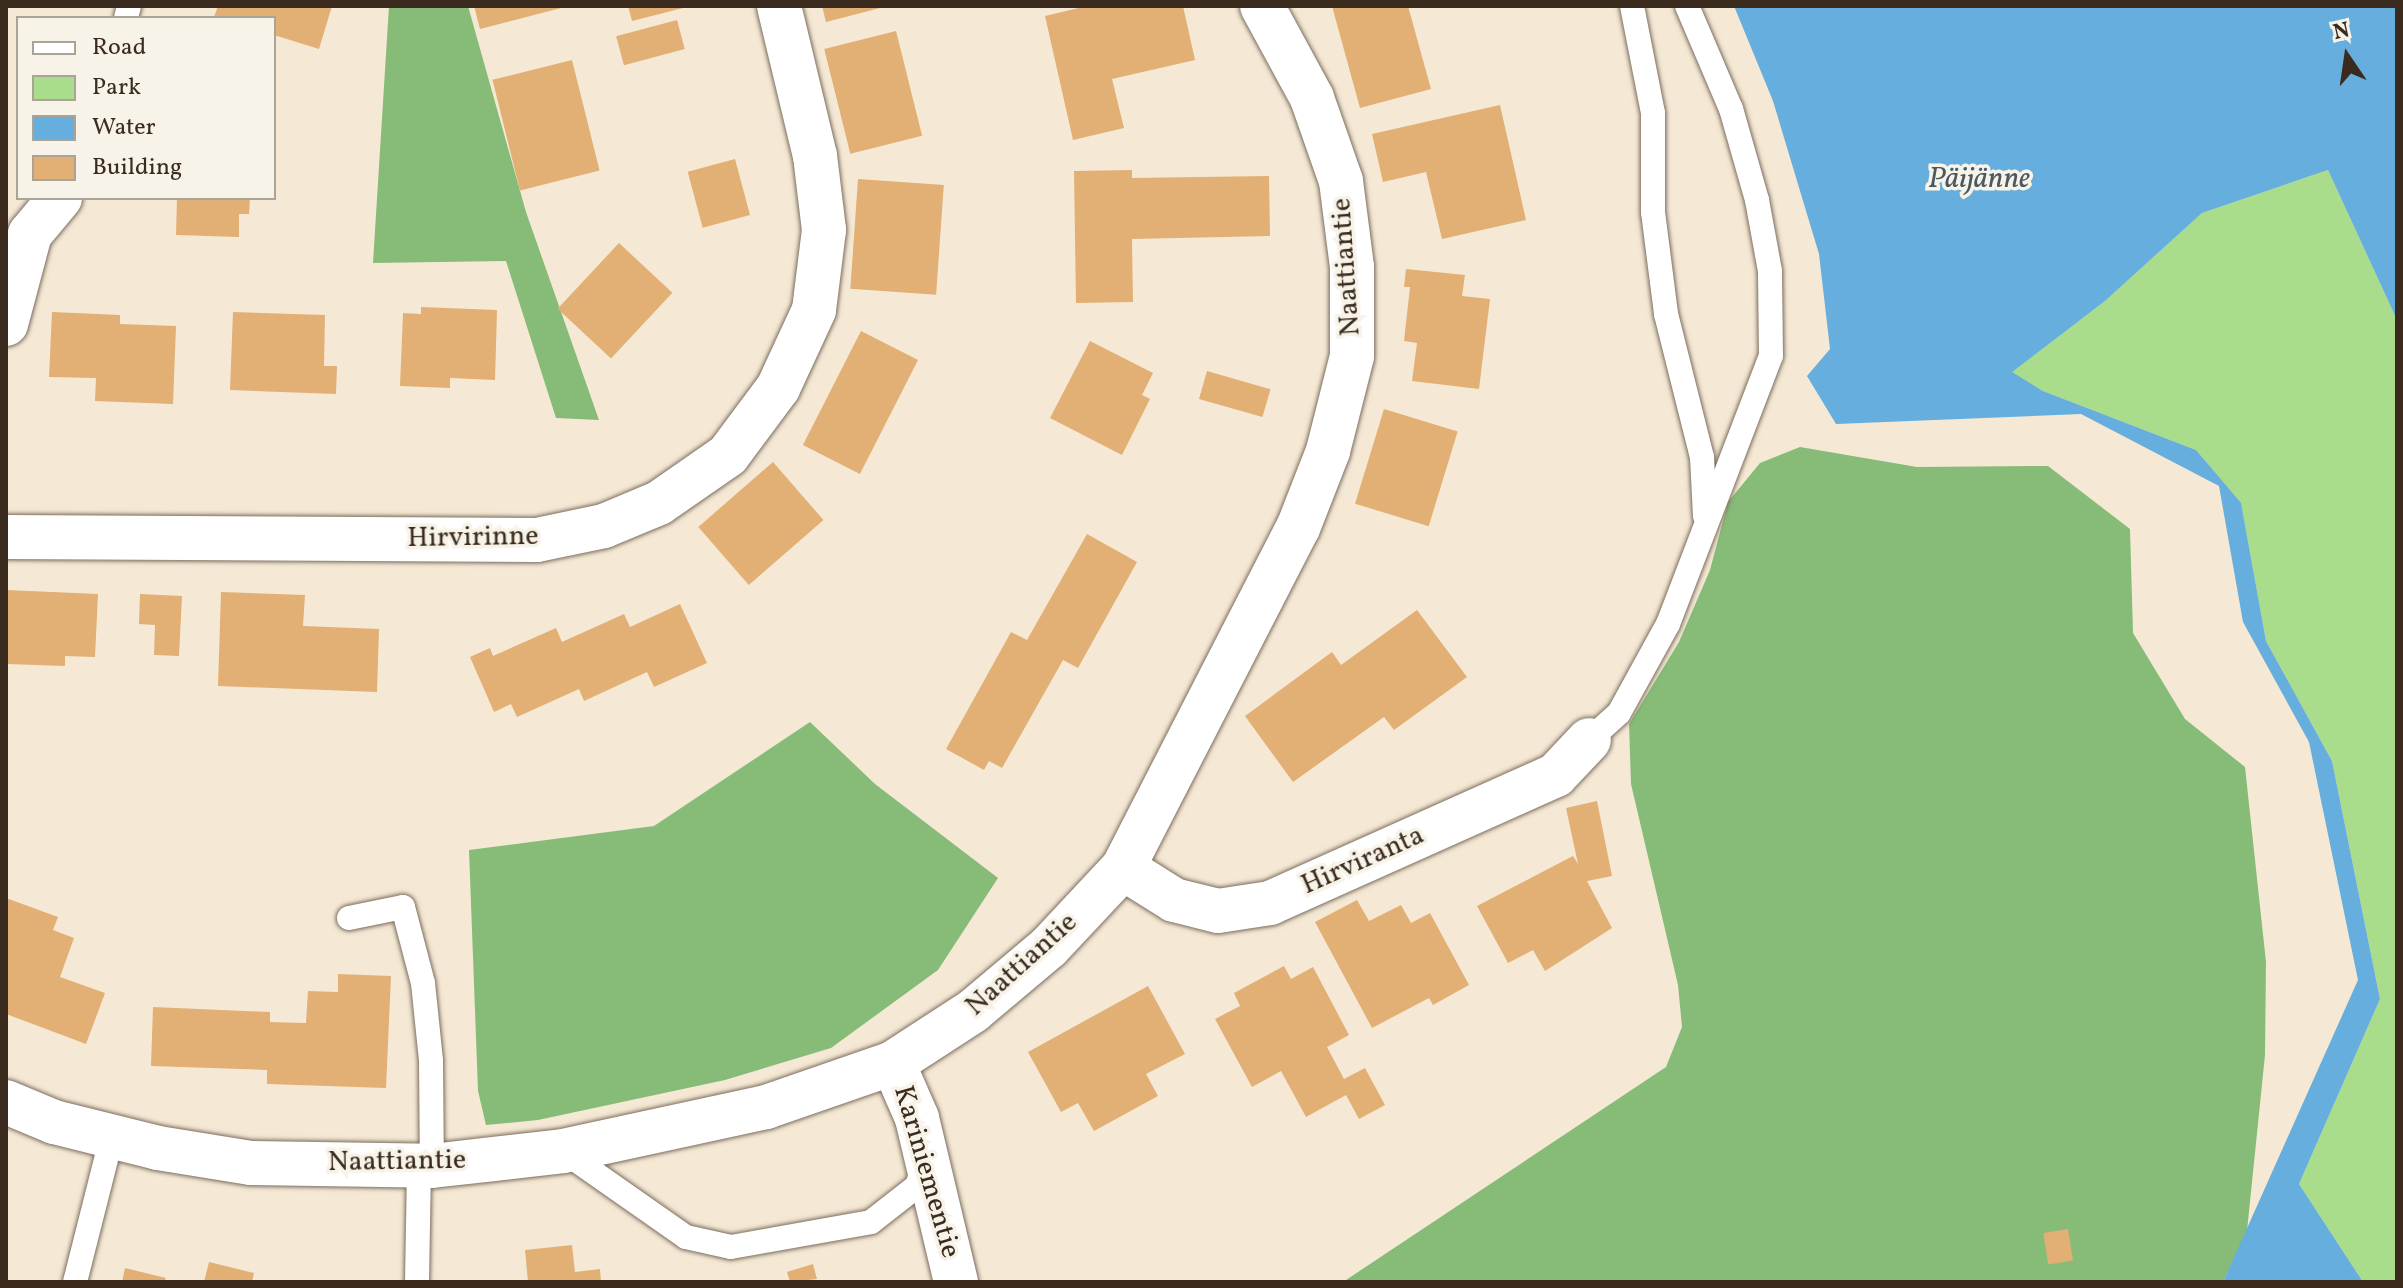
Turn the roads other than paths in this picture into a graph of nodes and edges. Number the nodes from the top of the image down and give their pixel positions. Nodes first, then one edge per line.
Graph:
1 (779, 6) edge
2 (1262, 6) edge
3 (1632, 6) edge
4 (1687, 6) edge
5 (58, 200) edge
6 (6, 324) edge
7 (1705, 523) junction
8 (6, 537) edge
9 (1589, 740) joint
10 (1123, 868) junction
11 (349, 918) dead end
12 (893, 1063) junction
13 (6, 1102) edge
14 (112, 1136) junction
15 (563, 1151) junction
16 (926, 1157) junction
17 (426, 1166) junction
18 (75, 1282) edge
19 (417, 1282) edge
20 (956, 1282) edge

1 - 8 street, Hirvirinne
2 - 10 street, Naattiantie
3 - 7 lane
4 - 7 lane
5 - 6 street
7 - 9 lane
9 - 10 street, Hirviranta
10 - 12 street, Naattiantie
11 - 17 lane
12 - 15 street, Naattiantie
12 - 16 street, Kariniementie
13 - 14 street, Naattiantie
14 - 17 street, Naattiantie
14 - 18 lane
15 - 16 lane
15 - 17 street, Naattiantie
16 - 20 street, Kariniementie
17 - 19 lane

